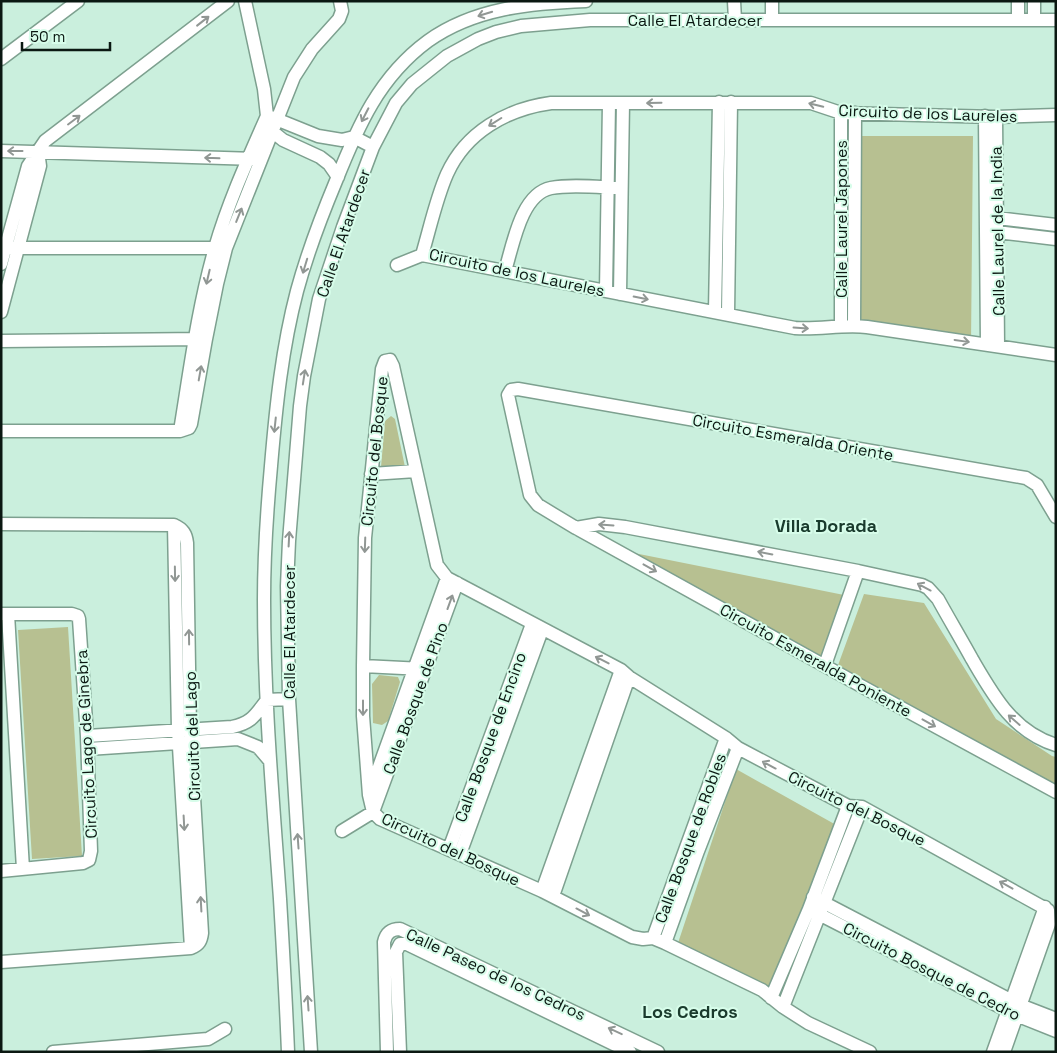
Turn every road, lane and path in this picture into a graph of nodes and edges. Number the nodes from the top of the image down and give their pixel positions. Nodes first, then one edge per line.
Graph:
1 (78, 1) edge
2 (228, 1) edge
3 (245, 1) edge
4 (340, 1) edge
5 (586, 1) edge
6 (734, 1) edge
7 (772, 1) edge
8 (1018, 1) edge
9 (1034, 1) edge
10 (735, 20) junction
11 (772, 20) junction
12 (1018, 20) junction
13 (1034, 20) junction
14 (1056, 20) edge
15 (1, 59) edge
16 (725, 102) junction
17 (609, 103) junction
18 (623, 103) junction
19 (840, 113) junction
20 (855, 113) junction
21 (991, 116) junction
22 (1056, 116) edge
23 (272, 118) junction
24 (272, 132) junction
25 (354, 137) junction
26 (373, 147) junction
27 (1, 151) edge
28 (38, 152) junction
29 (255, 159) junction
30 (338, 177) junction
31 (608, 188) junction
32 (622, 188) junction
33 (717, 209) junction
34 (730, 209) junction
35 (991, 217) junction
36 (841, 220) junction
37 (854, 221) junction
38 (1056, 225) edge
39 (991, 231) junction
40 (1056, 239) edge
41 (9, 248) edge
42 (221, 248) junction
43 (422, 254) junction
44 (1, 264) edge
45 (397, 265) dead end
46 (505, 271) junction
47 (606, 291) junction
48 (620, 294) junction
49 (1, 312) edge
50 (715, 312) junction
51 (728, 314) junction
52 (848, 326) junction
53 (200, 339) junction
54 (1, 341) edge
55 (993, 345) junction
56 (1056, 354) edge
57 (1, 431) edge
58 (416, 471) junction
59 (371, 474) junction
60 (269, 486) junction
61 (293, 489) junction
62 (532, 499) joint
63 (1056, 517) edge
64 (1, 524) edge
65 (576, 528) junction
66 (858, 571) junction
67 (452, 581) junction
68 (5, 614) edge
69 (537, 627) junction
70 (825, 665) junction
71 (363, 666) junction
72 (420, 669) junction
73 (625, 673) junction
74 (289, 699) junction
75 (267, 700) junction
76 (87, 736) junction
77 (185, 736) junction
78 (726, 738) junction
79 (1056, 744) edge
80 (738, 748) junction
81 (88, 749) junction
82 (270, 761) junction
83 (1056, 792) edge
84 (369, 795) junction
85 (848, 806) junction
86 (862, 807) junction
87 (373, 812) junction
88 (342, 831) dead end
89 (692, 849) junction
90 (454, 852) junction
91 (23, 870) junction
92 (1, 872) edge
93 (547, 893) junction
94 (302, 902) junction
95 (280, 904) junction
96 (816, 906) junction
97 (390, 931) junction
98 (659, 940) junction
99 (400, 944) junction
100 (1, 962) edge
101 (525, 994) junction
102 (771, 998) junction
103 (783, 1007) junction
104 (1014, 1008) junction
105 (1055, 1026) edge
106 (225, 1029) dead end
107 (209, 1045) edge
108 (652, 1050) edge
109 (53, 1052) edge
110 (288, 1052) edge
111 (311, 1052) edge
112 (387, 1052) edge
113 (400, 1052) edge
114 (630, 1052) edge
115 (870, 1052) edge
116 (993, 1052) edge
117 (1004, 1052) edge

1 - 15 street
28 -> 2 street
3 - 23 street
4 - 23 street
5 -> 25 street, Calle El Atardecer
6 - 10 street
7 - 11 street
8 - 12 street
9 - 13 street
10 - 11 street, Calle El Atardecer
10 - 26 street, Calle El Atardecer
11 - 12 street, Calle El Atardecer
12 - 13 street, Calle El Atardecer
13 - 14 street, Calle El Atardecer
16 -> 18 street, Circuito de los Laureles
19 -> 16 street, Circuito de los Laureles
16 - 33 street
16 - 34 street
17 - 18 street, Circuito de los Laureles
17 - 31 street
17 -> 43 street, Circuito de los Laureles
18 - 32 street
19 - 20 street, Circuito de los Laureles
19 - 36 street, Calle Laurel Japones
20 - 21 street, Circuito de los Laureles
20 - 37 street, Calle Laurel Japones
21 - 22 street, Circuito de los Laureles
21 - 35 street, Calle Laurel de la India
23 - 24 street
23 - 25 street
23 - 29 street
24 - 29 street
24 - 30 street
25 - 26 street
25 - 30 street, Calle El Atardecer
61 -> 26 street, Calle El Atardecer
28 -> 27 street
29 -> 28 street
28 - 41 street
29 - 42 street
30 -> 60 street, Calle El Atardecer
31 - 32 street
31 - 46 street
31 - 47 street
32 - 48 street
33 - 34 street
33 - 50 street
34 - 51 street
35 - 38 street
35 - 39 street, Calle Laurel de la India
36 - 37 street
36 - 52 street, Calle Laurel Japones
37 - 52 street, Calle Laurel Japones
39 - 40 street
39 - 55 street, Calle Laurel de la India
41 - 42 street
41 - 44 street
41 - 49 street
42 - 53 street
43 - 45 street
43 - 46 street, Circuito de los Laureles
46 - 47 street, Circuito de los Laureles
47 - 48 street, Circuito de los Laureles
48 -> 50 street, Circuito de los Laureles
50 - 51 street, Circuito de los Laureles
51 -> 52 street, Circuito de los Laureles
52 -> 55 street, Circuito de los Laureles
53 - 54 street
53 - 57 street
55 - 56 street, Circuito de los Laureles
58 - 59 street
58 - 59 street, Circuito del Bosque
58 - 67 street, Circuito del Bosque
59 -> 71 street, Circuito del Bosque
60 - 61 street
60 - 75 street, Calle El Atardecer
74 -> 61 street, Calle El Atardecer
62 - 63 street, Circuito Esmeralda Oriente
62 - 65 street, Circuito Esmeralda Poniente
64 - 77 street, Circuito del Lago
66 -> 65 street
65 -> 70 street, Circuito Esmeralda Poniente
66 - 70 street
79 -> 66 street
67 - 69 street, Circuito del Bosque
67 - 72 street, Calle Bosque de Pino
68 - 76 street, Circuito Lago de Ginebra
68 - 91 street
73 -> 69 street, Circuito del Bosque
69 - 90 street, Calle Bosque de Encino
70 -> 83 street, Circuito Esmeralda Poniente
71 - 72 street
71 -> 84 street, Circuito del Bosque
72 - 84 street, Calle Bosque de Pino
72 - 87 street, Calle Bosque de Pino
73 - 78 street, Circuito del Bosque
73 - 93 street
74 - 75 street
94 -> 74 street, Calle El Atardecer
75 - 77 street
75 - 82 street, Calle El Atardecer
76 - 77 street
76 - 81 street, Circuito Lago de Ginebra
77 - 81 street
77 - 82 street
77 - 100 street, Circuito del Lago
78 - 80 street, Circuito del Bosque
78 - 89 street, Calle Bosque de Robles
85 -> 80 street, Circuito del Bosque
80 - 89 street, Calle Bosque de Robles
81 - 91 street, Circuito Lago de Ginebra
82 - 95 street, Calle El Atardecer
84 - 87 street, Circuito del Bosque
85 - 86 street, Circuito del Bosque
85 - 96 street
86 - 96 street
104 -> 86 street, Circuito del Bosque
87 - 88 street
87 - 90 street, Circuito del Bosque
89 - 98 street, Calle Bosque de Robles
90 - 93 street, Circuito del Bosque
91 - 92 street, Circuito Lago de Ginebra
93 -> 98 street, Circuito del Bosque
94 - 95 street
111 -> 94 street, Calle El Atardecer
95 - 110 street, Calle El Atardecer
96 - 102 street
96 - 103 street
96 - 104 street, Circuito Bosque de Cedro
97 - 99 street
97 - 101 street, Calle Paseo de los Cedros
97 - 112 street, Calle Paseo de los Cedros
98 - 102 street, Circuito del Bosque
99 - 101 street, Calle Paseo de los Cedros
99 - 113 street, Calle Paseo de los Cedros
108 -> 101 street, Calle Paseo de los Cedros
101 - 114 street, Calle Paseo de los Cedros
102 - 103 street, Circuito del Bosque
103 - 115 street, Circuito del Bosque
104 - 105 street, Circuito Bosque de Cedro
104 - 116 street, Circuito del Bosque
104 - 117 street, Circuito del Bosque
106 - 107 street
107 - 109 street

